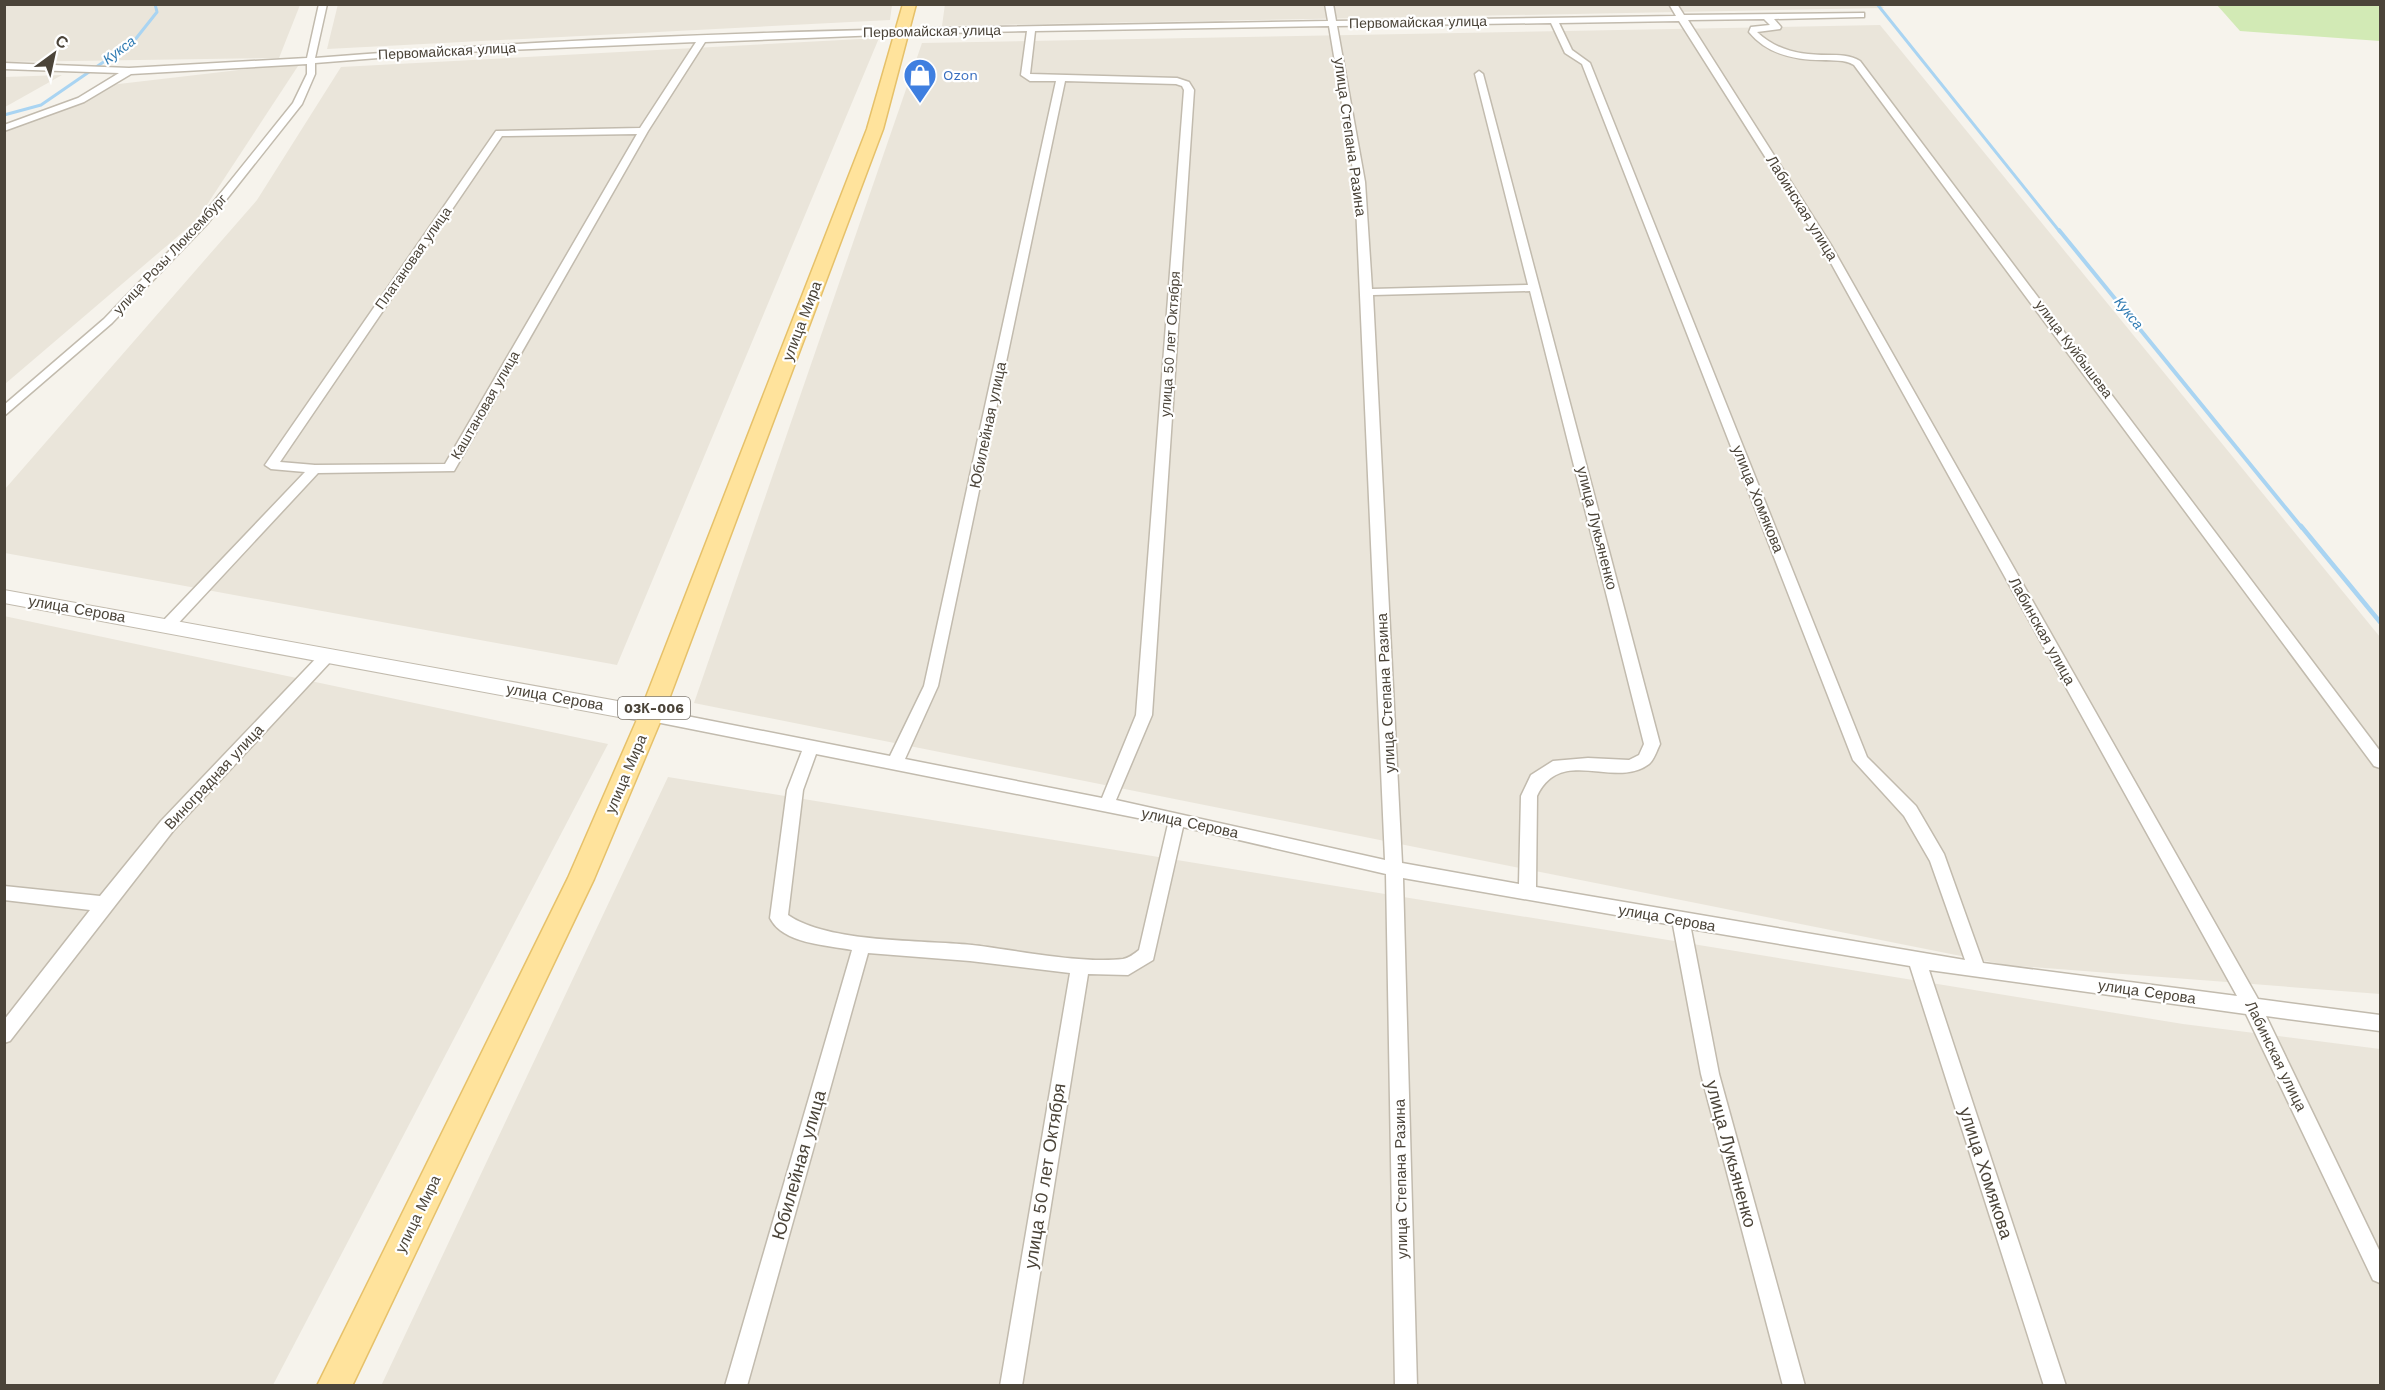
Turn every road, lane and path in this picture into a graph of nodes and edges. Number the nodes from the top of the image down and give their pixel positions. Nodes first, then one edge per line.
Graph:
1 (323, 4) edge
2 (910, 4) edge
3 (1329, 4) edge
4 (1673, 4) edge
5 (1861, 15) dead end
6 (1682, 17) junction
7 (1767, 17) junction
8 (1553, 19) junction
9 (1333, 23) junction
10 (1031, 30) junction
11 (905, 31) junction
12 (701, 41) junction
13 (310, 59) junction
14 (4, 66) edge
15 (129, 71) junction
16 (1479, 74) dead end
17 (1061, 80) junction
18 (4, 128) edge
19 (643, 131) junction
20 (1533, 288) junction
21 (1367, 292) junction
22 (4, 412) edge
23 (315, 469) junction
24 (4, 596) edge
25 (166, 626) junction
26 (328, 655) junction
27 (651, 715) junction
28 (811, 747) junction
29 (2380, 762) edge
30 (895, 763) junction
31 (1106, 807) junction
32 (1177, 819) junction
33 (1394, 869) junction
34 (4, 893) edge
35 (1527, 893) junction
36 (104, 904) junction
37 (1681, 920) junction
38 (862, 945) junction
39 (1917, 961) junction
40 (1080, 966) junction
41 (1977, 970) junction
42 (2252, 1006) junction
43 (2380, 1023) edge
44 (4, 1035) edge
45 (2380, 1273) edge
46 (334, 1386) edge
47 (736, 1386) edge
48 (1011, 1386) edge
49 (1406, 1386) edge
50 (1794, 1386) edge
51 (2055, 1386) edge

1 - 13 street, улица Розы Люксембург
2 - 11 main road, улица Мира / 03К-006
3 - 9 street, улица Степана Разина
4 - 6 street, Лабинская улица
5 - 7 street, Первомайская улица
6 - 7 street, Первомайская улица
6 - 8 street, Первомайская улица
6 - 42 street, Лабинская улица
7 - 29 street, улица Куйбышева
8 - 9 street, Первомайская улица
8 - 41 street, улица Хомякова
9 - 10 street, Первомайская улица
9 - 21 street, улица Степана Разина
10 - 11 street, Первомайская улица
10 - 17 street, улица 50 лет Октября
11 - 12 street, Первомайская улица
11 - 27 main road, улица Мира / 03К-006
12 - 13 street, Первомайская улица
12 - 19 street, Каштановая улица
13 - 15 street, Первомайская улица
13 - 22 street, улица Розы Люксембург
14 - 15 street, Первомайская улица
15 - 18 street
16 - 20 street, улица Лукьяненко
17 - 30 street, Юбилейная улица
17 - 31 street, улица 50 лет Октября
19 - 23 street, Каштановая улица
19 - 23 street, Платановая улица
20 - 21 street
20 - 35 street, улица Лукьяненко
21 - 33 street, улица Степана Разина
23 - 25 street
24 - 25 street, улица Серова
25 - 26 street, улица Серова
26 - 27 street, улица Серова
26 - 36 street, Виноградная улица
27 - 28 street, улица Серова
27 - 46 main road, улица Мира / 03К-006
28 - 30 street, улица Серова
28 - 38 street
30 - 31 street, улица Серова
31 - 32 street, улица Серова
32 - 33 street, улица Серова
32 - 40 street
33 - 35 street, улица Серова
33 - 49 street, улица Степана Разина
34 - 36 street
35 - 37 street, улица Серова
36 - 44 street, Виноградная улица
37 - 39 street, улица Серова
37 - 50 street, улица Лукьяненко
38 - 40 street
38 - 47 street, Юбилейная улица
39 - 41 street, улица Серова
39 - 51 street, улица Хомякова
40 - 48 street, улица 50 лет Октября
41 - 42 street, улица Серова
42 - 43 street, улица Серова
42 - 45 street, Лабинская улица

